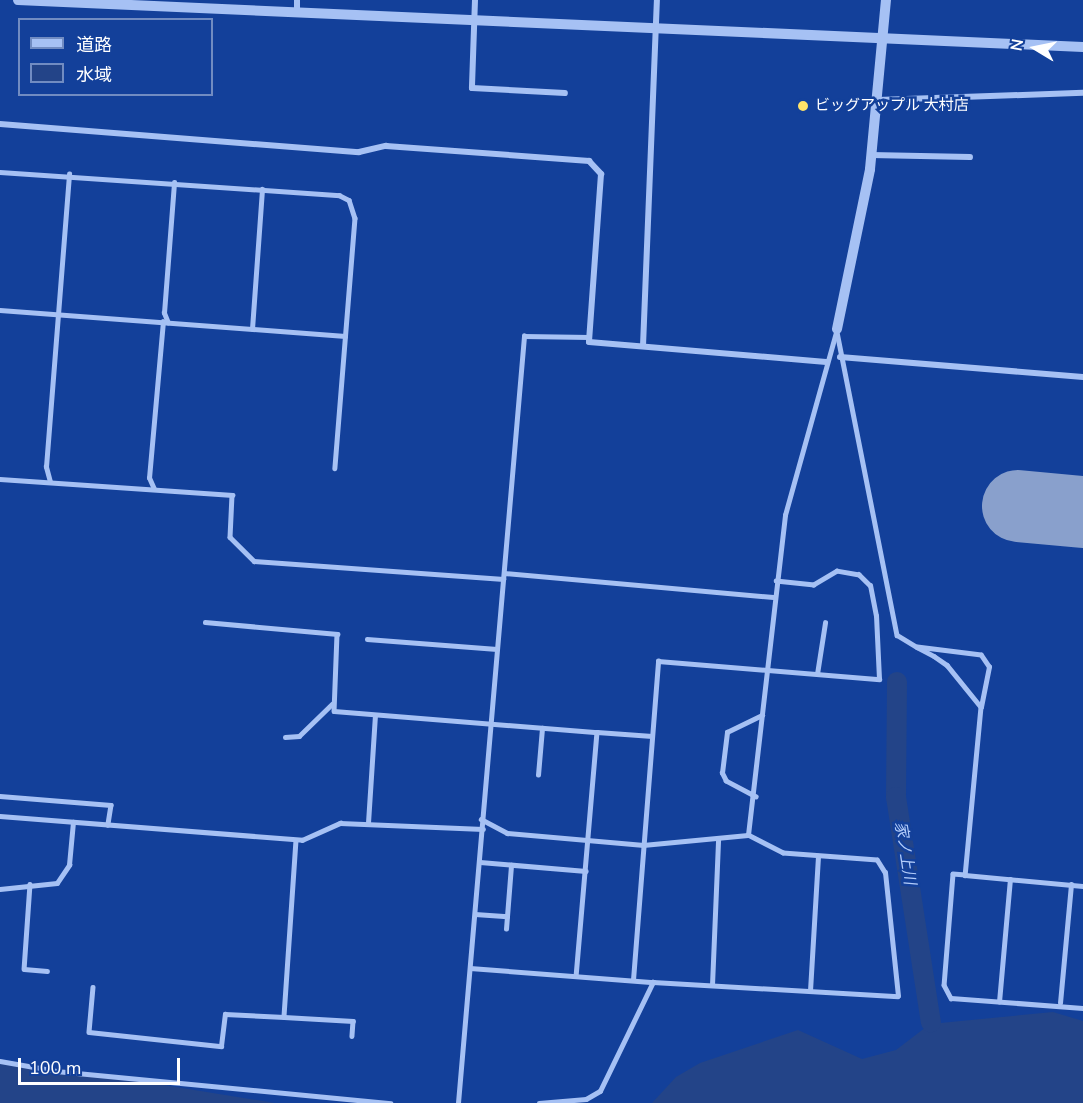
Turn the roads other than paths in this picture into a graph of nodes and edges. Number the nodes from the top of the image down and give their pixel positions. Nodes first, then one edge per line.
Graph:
1 (18, 0) edge
2 (297, 0) edge
3 (475, 0) edge
4 (657, 0) edge
5 (886, 0) edge
6 (114, 2) edge
7 (297, 12) junction
8 (474, 20) junction
9 (655, 28) junction
10 (884, 38) junction
11 (1083, 47) edge
12 (565, 93) dead end
13 (1083, 93) edge
14 (878, 100) junction
15 (0, 124) edge
16 (871, 155) junction
17 (970, 157) dead end
18 (0, 172) edge
19 (69, 174) junction
20 (174, 182) junction
21 (262, 189) junction
22 (0, 310) edge
23 (57, 315) junction
24 (166, 322) junction
25 (252, 329) junction
26 (837, 329) junction
27 (345, 336) junction
28 (589, 337) junction
29 (643, 346) junction
30 (840, 357) junction
31 (826, 362) junction
32 (1083, 377) edge
33 (335, 468) dead end
34 (0, 479) edge
35 (50, 482) junction
36 (154, 489) junction
37 (504, 576) junction
38 (776, 581) junction
39 (774, 597) junction
40 (204, 622) dead end
41 (825, 623) dead end
42 (367, 639) dead end
43 (917, 647) junction
44 (497, 649) junction
45 (765, 670) junction
46 (817, 674) junction
47 (332, 704) junction
48 (981, 707) junction
49 (762, 715) junction
50 (375, 716) junction
51 (490, 724) junction
52 (542, 728) junction
53 (597, 732) junction
54 (652, 736) junction
55 (285, 737) dead end
56 (538, 775) dead end
57 (0, 796) edge
58 (756, 797) junction
59 (0, 816) edge
60 (481, 819) junction
61 (73, 822) junction
62 (368, 823) junction
63 (108, 825) junction
64 (483, 829) junction
65 (748, 835) junction
66 (296, 840) junction
67 (589, 840) junction
68 (718, 840) junction
69 (643, 845) junction
70 (818, 856) junction
71 (480, 862) junction
72 (511, 865) junction
73 (586, 871) junction
74 (965, 875) junction
75 (1011, 879) junction
76 (30, 884) junction
77 (1071, 885) junction
78 (1083, 886) edge
79 (0, 889) edge
80 (475, 915) junction
81 (507, 916) junction
82 (506, 929) dead end
83 (470, 968) junction
84 (47, 971) dead end
85 (576, 976) junction
86 (633, 981) junction
87 (653, 982) junction
88 (712, 985) junction
89 (93, 987) dead end
90 (810, 991) junction
91 (999, 1002) junction
92 (1060, 1003) junction
93 (1083, 1008) edge
94 (284, 1017) junction
95 (352, 1036) dead end
96 (0, 1060) edge
97 (390, 1103) edge
98 (458, 1103) edge
99 (539, 1103) edge

1 - 6 street
2 - 7 street
3 - 8 street
4 - 9 street
5 - 10 street
6 - 7 street
7 - 8 street
8 - 9 street
8 - 12 street
9 - 10 street
9 - 29 street
10 - 11 street
10 - 14 street
13 - 14 street
14 - 16 street
15 - 28 street
16 - 17 street
16 - 26 street
18 - 19 lane
19 - 20 lane
19 - 23 lane
20 - 21 lane
20 - 24 lane
21 - 25 lane
21 - 27 lane
22 - 23 lane
23 - 24 lane
23 - 35 lane
24 - 25 lane
24 - 36 lane
25 - 27 lane
26 - 30 lane
26 - 31 lane
27 - 33 lane
28 - 29 street
28 - 37 lane
29 - 31 street
30 - 32 street
30 - 43 lane
31 - 38 lane
34 - 35 lane
35 - 36 lane
36 - 37 lane
37 - 39 lane
37 - 44 lane
38 - 39 lane
38 - 46 lane
39 - 45 lane
40 - 47 lane
41 - 46 lane
42 - 44 lane
43 - 48 lane
43 - 48 lane
44 - 51 lane
45 - 46 lane
45 - 49 lane
45 - 54 lane
47 - 50 lane
47 - 55 lane
48 - 74 lane
49 - 58 lane
49 - 58 lane
50 - 51 lane
50 - 62 lane
51 - 52 lane
51 - 60 lane
52 - 53 lane
52 - 56 lane
53 - 54 lane
53 - 67 lane
54 - 69 lane
57 - 63 lane
58 - 65 lane
59 - 61 lane
60 - 64 lane
60 - 67 lane
61 - 63 lane
61 - 76 lane
62 - 64 lane
62 - 66 lane
63 - 66 lane
64 - 71 lane
65 - 68 lane
65 - 70 lane
66 - 94 lane
67 - 69 lane
67 - 73 lane
68 - 69 lane
68 - 88 lane
69 - 86 lane
70 - 90 lane
70 - 90 lane
71 - 72 lane
71 - 80 lane
72 - 73 lane
72 - 81 lane
73 - 85 lane
74 - 75 lane
74 - 91 lane
75 - 77 lane
75 - 91 lane
76 - 79 lane
76 - 84 lane
77 - 78 lane
77 - 92 lane
80 - 81 lane
80 - 83 lane
81 - 82 lane
83 - 85 lane
83 - 98 lane
85 - 86 lane
86 - 87 lane
87 - 88 lane
87 - 99 lane
88 - 90 lane
89 - 94 lane
91 - 92 lane
92 - 93 lane
94 - 95 lane
96 - 97 lane

